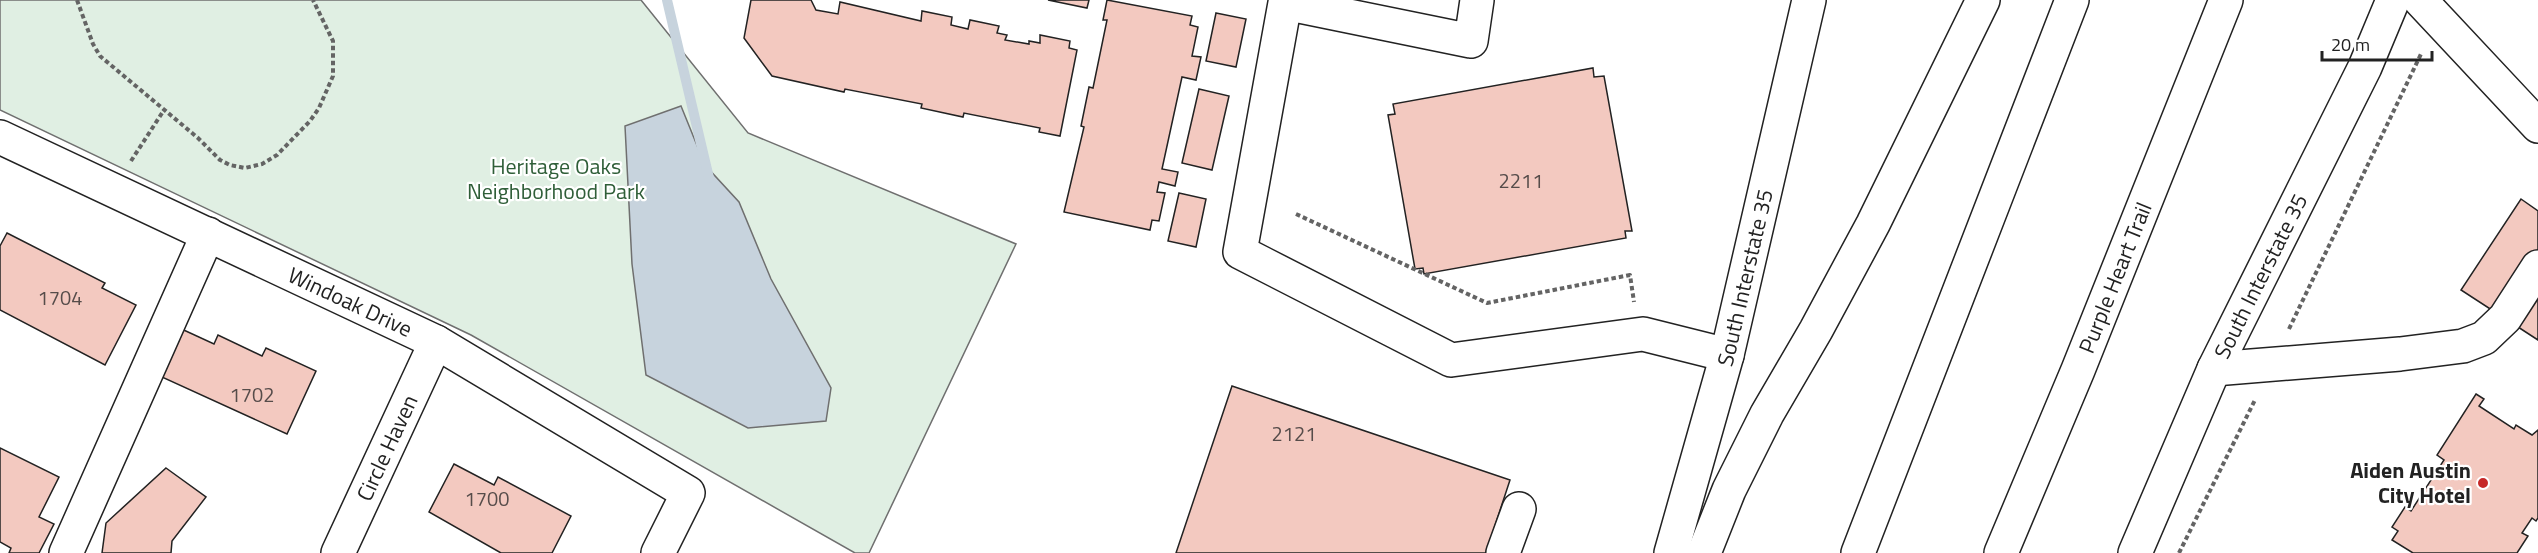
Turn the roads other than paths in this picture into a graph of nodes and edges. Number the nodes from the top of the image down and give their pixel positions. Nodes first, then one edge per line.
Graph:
1 (1478, 0) edge
2 (1809, 0) edge
3 (1983, 0) edge
4 (2072, 0) edge
5 (2226, 0) edge
6 (2393, 0) edge
7 (2420, 0) edge
8 (1279, 2) edge
9 (2538, 126) edge
10 (1, 141) edge
11 (208, 234) junction
12 (2538, 267) edge
13 (436, 342) junction
14 (1727, 355) junction
15 (2214, 369) junction
16 (1519, 509) dead end
17 (66, 553) edge
18 (338, 553) edge
19 (658, 553) edge
20 (1503, 553) edge
21 (1671, 553) edge
22 (1704, 553) edge
23 (1858, 553) edge
24 (2001, 553) edge
25 (2135, 553) edge

1 - 8 main road
2 - 14 main road, South Interstate 35
3 - 22 main road
4 - 23 main road
5 - 24 main road, Purple Heart Trail
6 - 15 main road, South Interstate 35
7 - 9 main road
8 - 14 main road
10 - 11 main road, Windoak Drive
11 - 13 main road, Windoak Drive
11 - 17 main road
12 - 15 main road
13 - 18 main road, Circle Haven
13 - 19 main road, Windoak Drive
14 - 21 main road, South Interstate 35
15 - 25 main road, South Interstate 35
16 - 20 main road

